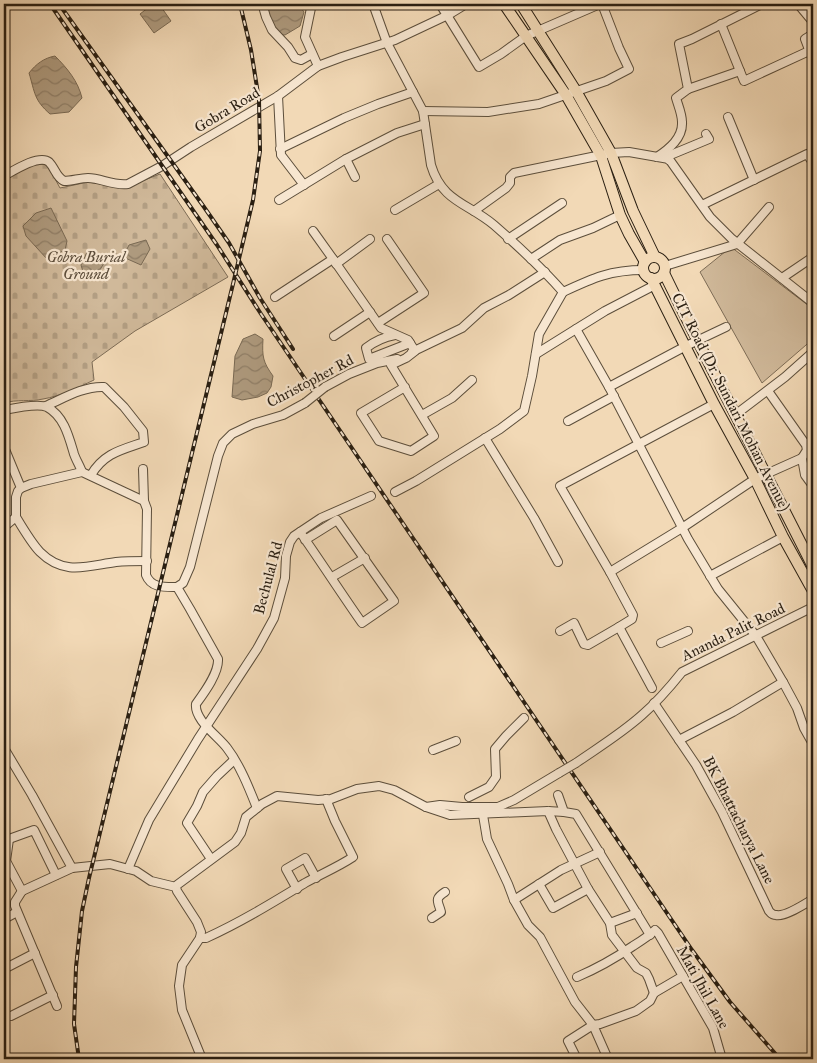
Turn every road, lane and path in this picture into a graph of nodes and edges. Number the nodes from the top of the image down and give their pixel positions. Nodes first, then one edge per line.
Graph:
1 (265, 4) edge
2 (310, 4) edge
3 (373, 4) edge
4 (440, 4) edge
5 (466, 4) edge
6 (504, 4) edge
7 (522, 4) edge
8 (601, 4) edge
9 (762, 4) edge
10 (798, 4) edge
11 (448, 15) junction
12 (813, 22) edge
13 (721, 24) junction
14 (539, 30) junction
15 (813, 34) edge
16 (526, 36) junction
17 (387, 43) junction
18 (809, 51) junction
19 (312, 54) junction
20 (813, 60) edge
21 (318, 66) junction
22 (740, 71) junction
23 (688, 90) junction
24 (413, 92) junction
25 (571, 93) junction
26 (278, 96) junction
27 (423, 111) junction
28 (728, 117) dead end
29 (425, 124) junction
30 (706, 134) dead end
31 (280, 149) junction
32 (606, 154) junction
33 (657, 157) junction
34 (346, 159) junction
35 (669, 160) junction
36 (813, 163) edge
37 (4, 176) edge
38 (356, 177) dead end
39 (754, 180) junction
40 (439, 184) junction
41 (304, 185) junction
42 (279, 200) dead end
43 (562, 204) dead end
44 (702, 205) junction
45 (769, 207) dead end
46 (395, 210) dead end
47 (474, 211) junction
48 (620, 215) junction
49 (314, 231) dead end
50 (508, 238) junction
51 (387, 239) dead end
52 (370, 240) dead end
53 (737, 244) junction
54 (813, 257) edge
55 (531, 259) junction
56 (334, 262) junction
57 (648, 263) junction
58 (664, 269) junction
59 (545, 272) junction
60 (782, 278) junction
61 (653, 282) junction
62 (563, 292) junction
63 (275, 297) dead end
64 (813, 303) edge
65 (370, 312) junction
66 (378, 324) junction
67 (726, 327) dead end
68 (576, 329) junction
69 (397, 335) junction
70 (334, 336) dead end
71 (697, 341) junction
72 (410, 343) junction
73 (686, 346) junction
74 (415, 350) junction
75 (813, 352) edge
76 (536, 354) junction
77 (472, 380) dead end
78 (405, 387) junction
79 (609, 387) junction
80 (768, 391) junction
81 (614, 396) junction
82 (714, 404) junction
83 (46, 406) junction
84 (4, 410) edge
85 (422, 415) junction
86 (735, 415) junction
87 (568, 422) dead end
88 (485, 438) junction
89 (638, 444) junction
90 (4, 447) edge
91 (802, 458) junction
92 (143, 469) dead end
93 (82, 472) junction
94 (766, 474) junction
95 (91, 475) junction
96 (755, 479) junction
97 (813, 486) edge
98 (21, 488) junction
99 (395, 492) dead end
100 (371, 496) dead end
101 (144, 501) junction
102 (16, 517) junction
103 (4, 527) edge
104 (682, 528) junction
105 (300, 532) junction
106 (783, 537) junction
107 (305, 540) junction
108 (365, 558) junction
109 (146, 561) junction
110 (558, 562) dead end
111 (813, 567) edge
112 (610, 572) junction
113 (710, 576) junction
114 (332, 577) junction
115 (176, 587) junction
116 (813, 591) edge
117 (813, 607) edge
118 (619, 626) junction
119 (560, 631) dead end
120 (688, 631) dead end
121 (756, 636) junction
122 (661, 643) dead end
123 (783, 682) junction
124 (652, 688) dead end
125 (654, 703) junction
126 (524, 718) dead end
127 (207, 727) junction
128 (679, 740) junction
129 (456, 741) dead end
130 (813, 744) edge
131 (4, 748) edge
132 (434, 750) dead end
133 (234, 760) junction
134 (558, 795) dead end
135 (469, 798) dead end
136 (326, 799) junction
137 (257, 808) junction
138 (426, 808) junction
139 (548, 811) junction
140 (564, 812) junction
141 (483, 814) junction
142 (6, 838) edge
143 (600, 852) junction
144 (211, 859) junction
145 (5, 861) edge
146 (574, 864) junction
147 (72, 868) junction
148 (128, 869) junction
149 (56, 875) junction
150 (316, 878) junction
151 (540, 884) junction
152 (176, 887) junction
153 (297, 889) junction
154 (588, 889) junction
155 (22, 891) junction
156 (445, 892) dead end
157 (514, 900) junction
158 (813, 900) edge
159 (18, 912) junction
160 (637, 913) junction
161 (432, 918) dead end
162 (4, 919) edge
163 (610, 924) junction
164 (653, 932) junction
165 (200, 938) junction
166 (624, 952) junction
167 (35, 953) junction
168 (4, 969) edge
169 (683, 976) junction
170 (578, 977) dead end
171 (654, 993) junction
172 (53, 995) junction
173 (57, 1006) dead end
174 (11, 1016) dead end
175 (593, 1025) junction
176 (202, 1059) edge
177 (577, 1059) edge
178 (608, 1059) edge
179 (722, 1059) edge

1 - 19 street
2 - 19 street
3 - 17 street
4 - 11 street
5 - 11 street, Gobra Road
6 - 16 main road
7 - 14 main road
8 - 14 street
8 - 25 street
9 - 13 street
10 - 12 street
11 - 16 street
11 - 17 street, Gobra Road
13 - 22 street
13 - 23 street
14 - 16 street
14 - 25 main road
15 - 18 street
16 - 25 main road
17 - 21 street, Gobra Road
17 - 24 street
18 - 20 street
18 - 22 street
19 - 21 street
21 - 26 street, Gobra Road
22 - 23 street
23 - 33 street
24 - 27 street
24 - 31 street
25 - 27 street
25 - 32 main road
26 - 31 street
26 - 37 street, Gobra Road
27 - 29 street
28 - 39 street
29 - 34 street
29 - 40 street
30 - 35 street
31 - 41 street
32 - 33 street
32 - 47 street
32 - 48 main road
32 - 57 main road
33 - 35 street
34 - 38 street
34 - 41 street
35 - 44 street
36 - 39 street
39 - 44 street
40 - 46 street
40 - 47 street
41 - 42 street
43 - 50 street
44 - 53 street
45 - 53 street
47 - 50 street
48 - 55 street
48 - 57 main road
49 - 56 street
50 - 55 street
51 - 66 street
52 - 56 street
53 - 58 street
53 - 60 street
54 - 60 street
55 - 59 street
56 - 63 street
56 - 65 street
57 - 58 main road
57 - 61 main road, CIT Road (Dr. Sundari Mohan Avenue)
57 - 62 street
58 - 61 main road
58 - 71 main road, CIT Road (Dr. Sundari Mohan Avenue)
59 - 62 street
59 - 74 street, Christopher Rd
60 - 64 street
61 - 68 street
61 - 73 main road, CIT Road (Dr. Sundari Mohan Avenue)
62 - 76 street
65 - 66 street
65 - 70 street
66 - 69 street
67 - 71 street
68 - 76 street
68 - 79 street
69 - 72 street
69 - 72 street
71 - 73 street
71 - 86 main road, CIT Road (Dr. Sundari Mohan Avenue)
72 - 74 street
73 - 79 street
73 - 82 main road, CIT Road (Dr. Sundari Mohan Avenue)
74 - 78 street
74 - 115 street, Christopher Rd, bridge
75 - 80 street
76 - 88 street
77 - 85 street
78 - 85 street
78 - 85 street
79 - 81 street
80 - 86 street
80 - 91 street
81 - 87 street
81 - 89 street
82 - 89 street
82 - 96 main road, CIT Road (Dr. Sundari Mohan Avenue)
83 - 84 street
83 - 93 street
83 - 95 street
86 - 94 main road, CIT Road (Dr. Sundari Mohan Avenue)
88 - 99 street
88 - 110 street
89 - 104 street
89 - 112 street
90 - 98 street
91 - 94 street
91 - 97 street
92 - 101 street
93 - 95 street
93 - 98 street
94 - 96 street
94 - 111 main road, CIT Road (Dr. Sundari Mohan Avenue)
95 - 101 street
96 - 104 street
96 - 106 main road, CIT Road (Dr. Sundari Mohan Avenue)
98 - 102 street
100 - 105 street, Bechulal Rd
101 - 109 street
102 - 103 street
102 - 109 street
104 - 112 street
104 - 113 street
105 - 107 street
105 - 127 street, Bechulal Rd
106 - 113 street
106 - 116 main road, CIT Road (Dr. Sundari Mohan Avenue)
107 - 108 street
107 - 114 street
108 - 114 street
108 - 114 street
109 - 115 street
112 - 118 street
113 - 121 street
115 - 127 street
117 - 121 street, Ananda Palit Road
118 - 119 street
118 - 124 street
120 - 122 street
121 - 123 street
121 - 125 street, Ananda Palit Road
123 - 128 street
123 - 130 street
125 - 128 street, BK Bhattacharya Lane
125 - 138 street, Ananda Palit Road, bridge
126 - 135 street
127 - 133 street
127 - 148 street, Bechulal Rd
128 - 158 street, BK Bhattacharya Lane
129 - 132 street
131 - 147 street
133 - 137 street
133 - 144 street
134 - 140 street
136 - 137 street
136 - 138 street
136 - 150 street
137 - 144 street
138 - 141 street
139 - 140 street
139 - 141 street
139 - 146 street
140 - 143 street, Mati Jhil Lane
141 - 157 street
142 - 145 street
142 - 149 street
143 - 146 street
143 - 160 street, Mati Jhil Lane
144 - 152 street
145 - 155 street
146 - 151 street
146 - 154 street
147 - 148 street
147 - 149 street
148 - 152 street
149 - 155 street
150 - 153 street
150 - 153 street
151 - 154 street
151 - 157 street
152 - 165 street
153 - 165 street
154 - 163 street
155 - 159 street
156 - 161 street
157 - 175 street
159 - 162 street
159 - 167 street
160 - 163 street
160 - 164 street, Mati Jhil Lane
163 - 166 street
164 - 166 street
164 - 169 street, Mati Jhil Lane
165 - 176 street
166 - 170 street
166 - 171 street
167 - 168 street
167 - 172 street
169 - 171 street
169 - 179 street, Mati Jhil Lane
171 - 175 street
172 - 173 street
172 - 174 street
175 - 177 street
175 - 178 street

